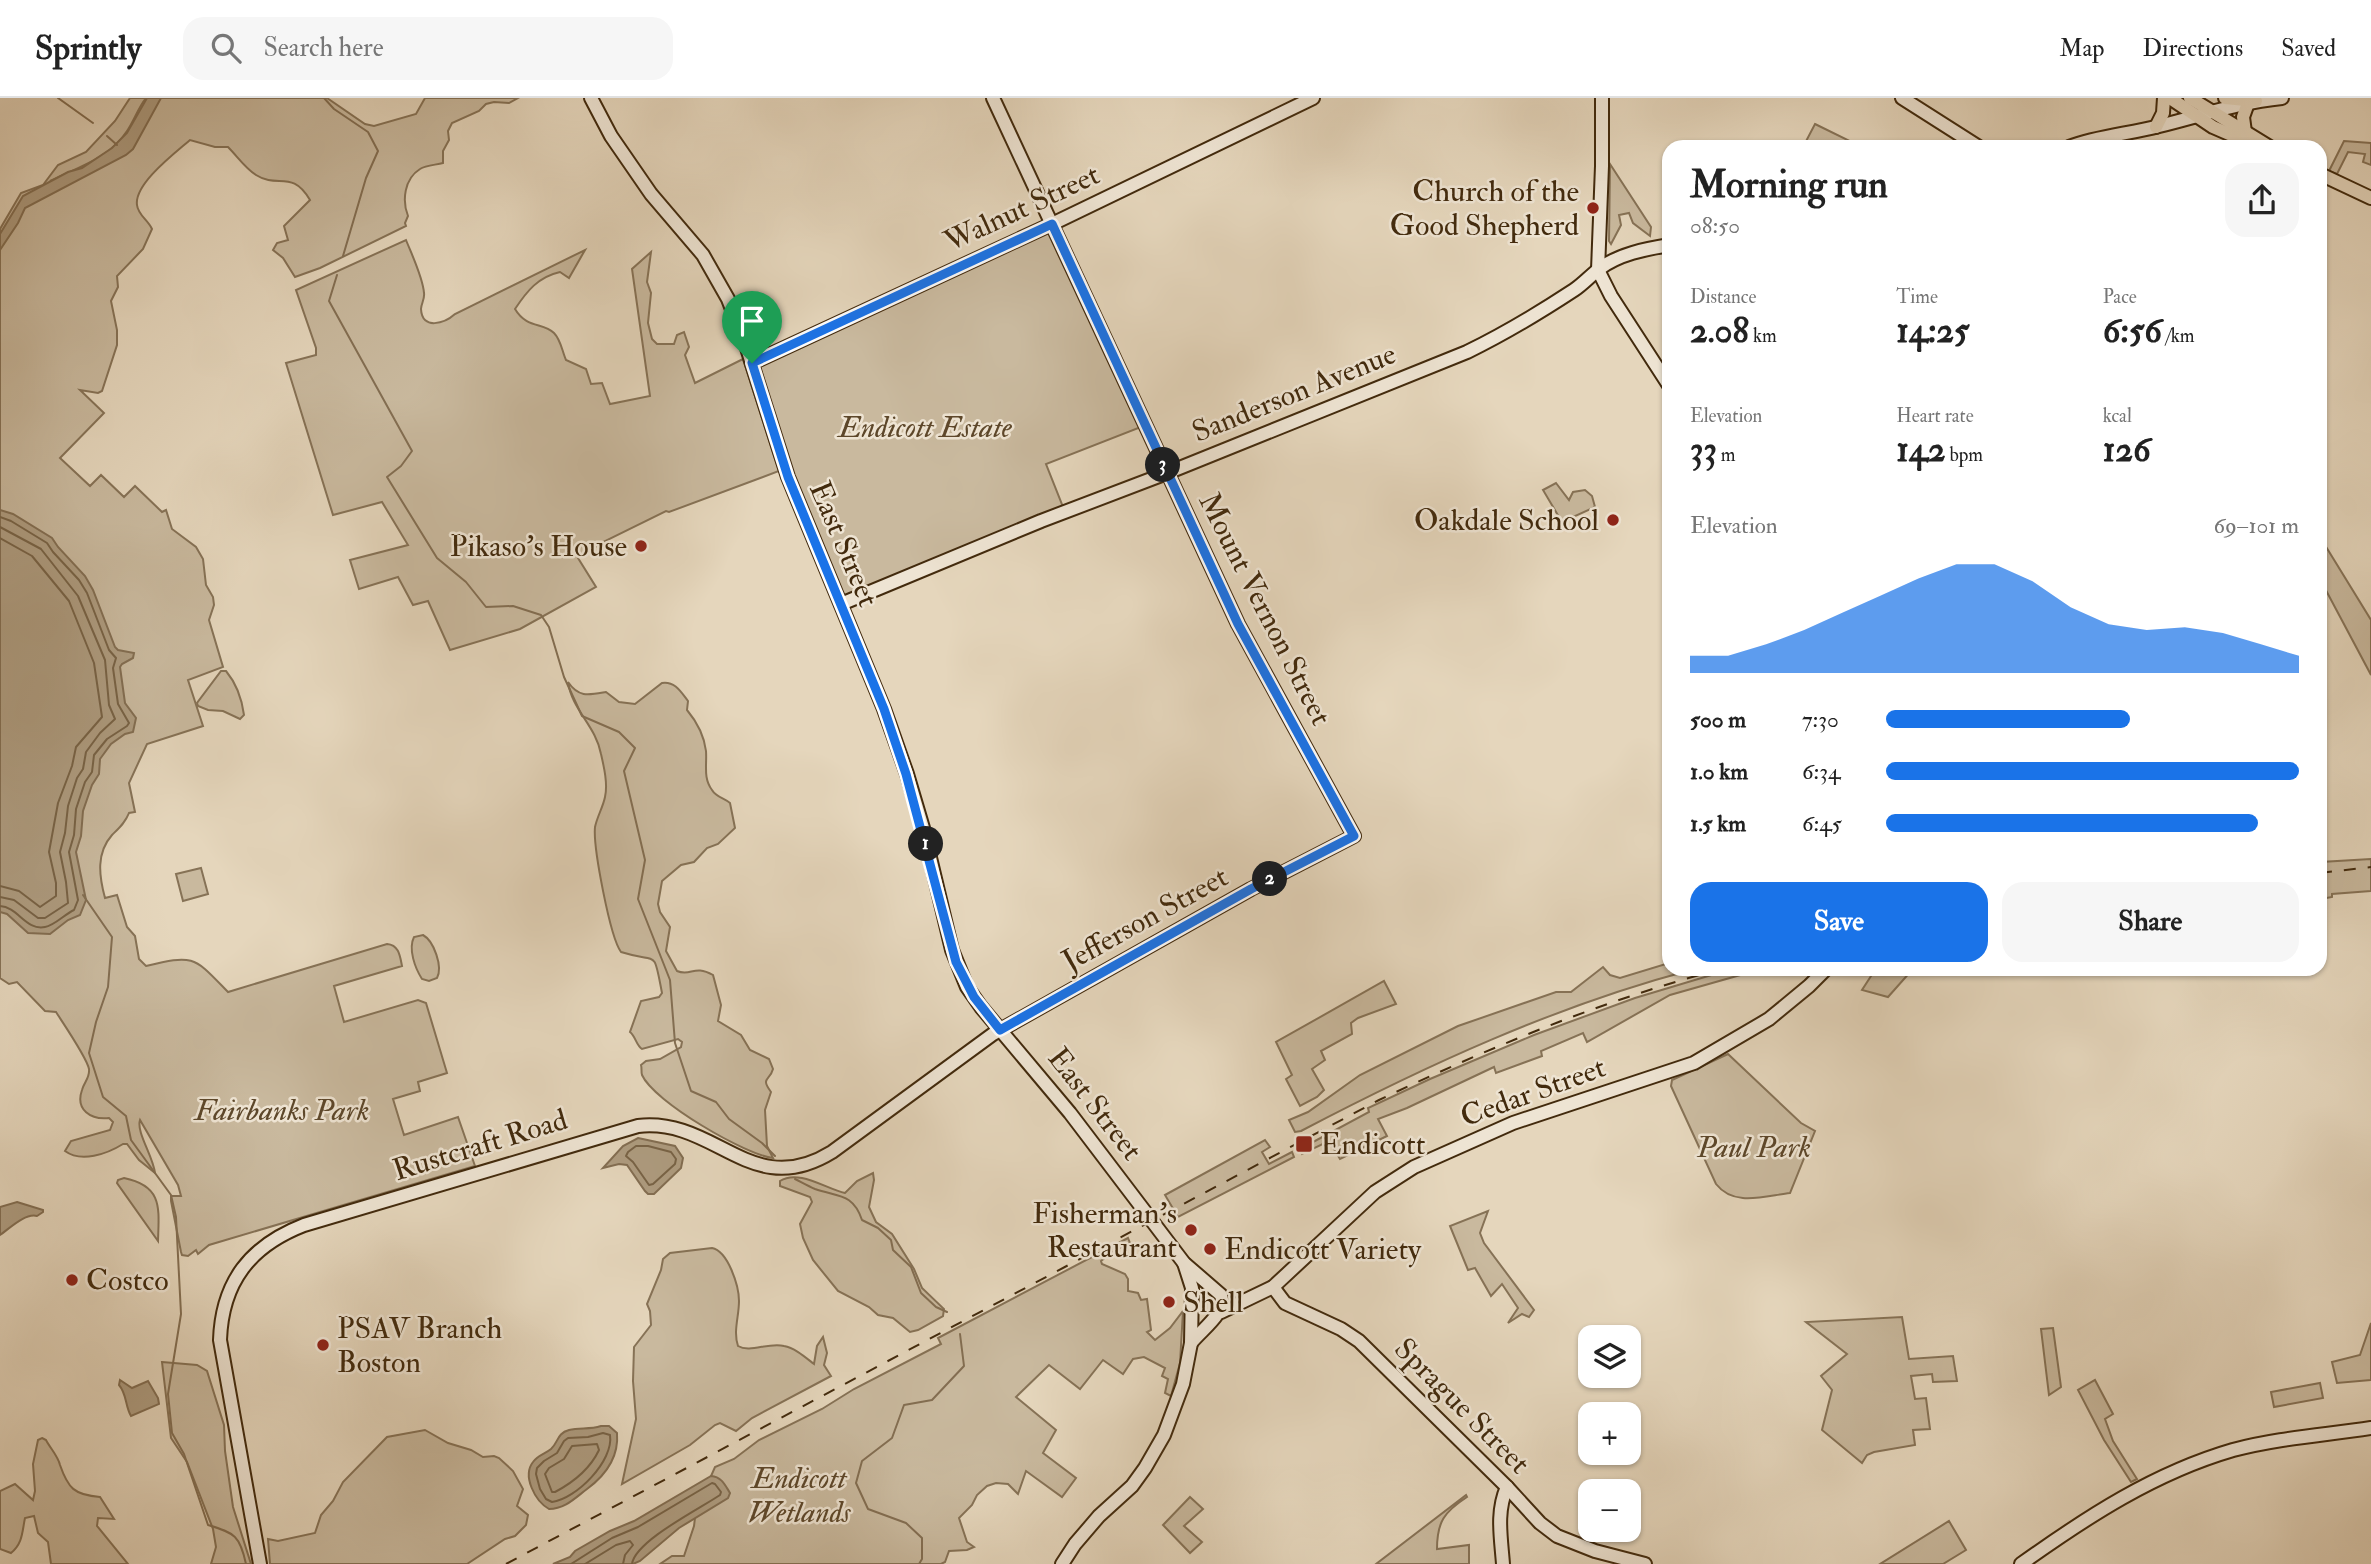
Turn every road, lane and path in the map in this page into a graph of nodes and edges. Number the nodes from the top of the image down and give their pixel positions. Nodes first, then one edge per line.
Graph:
1 (591, 98) edge
2 (993, 98) edge
3 (1313, 98) edge
4 (1602, 98) edge
5 (1902, 98) edge
6 (2164, 98) edge
7 (2169, 98) edge
8 (2190, 98) edge
9 (2225, 98) edge
10 (2282, 98) edge
11 (2252, 102) junction
12 (2212, 112) junction
13 (2196, 117) junction
14 (2156, 127) junction
15 (2245, 132) junction
16 (1968, 140) edge
17 (2090, 140) edge
18 (2243, 140) edge
19 (2258, 140) edge
20 (2327, 177) edge
21 (2371, 198) edge
22 (1052, 224) junction
23 (1662, 247) edge
24 (1598, 270) junction
25 (752, 363) junction
26 (1662, 375) edge
27 (1167, 473) junction
28 (841, 604) junction
29 (1354, 836) joint
30 (1819, 976) edge
31 (1000, 1030) junction
32 (1184, 1263) junction
33 (1273, 1287) junction
34 (1216, 1291) junction
35 (1246, 1300) junction
36 (1191, 1303) junction
37 (1216, 1315) junction
38 (1191, 1343) junction
39 (2371, 1428) edge
40 (1507, 1487) junction
41 (260, 1564) edge
42 (1062, 1564) edge
43 (1503, 1564) edge
44 (1645, 1564) edge
45 (2021, 1564) edge

1 - 25 street, East Street
2 - 22 street, Mount Vernon Street
3 - 22 street, Walnut Street
4 - 24 street
5 - 16 street
6 - 14 main road
7 - 13 main road
8 - 12 main road
9 - 11 main road
10 - 11 street
11 - 12 street
11 - 15 main road
12 - 13 street
12 - 15 main road
13 - 14 street
13 - 18 main road
14 - 17 street
15 - 19 main road
20 - 21 main road
22 - 25 street, Walnut Street
22 - 27 street, Mount Vernon Street
23 - 24 street, Sanderson Avenue
24 - 26 street
24 - 27 street, Sanderson Avenue
25 - 28 street, East Street
27 - 28 street, Sanderson Avenue
27 - 29 street, Mount Vernon Street
28 - 31 street, East Street
29 - 31 street, Jefferson Street
30 - 33 street, Cedar Street
31 - 32 street, East Street
31 - 41 street, Rustcraft Road
32 - 34 street, East Street
32 - 36 street, East Street
33 - 35 street
33 - 40 street, Sprague Street
34 - 35 street
34 - 36 street
34 - 37 street
35 - 37 street
36 - 37 street
36 - 38 street, East Street
37 - 38 street, East Street
38 - 42 street, East Street
39 - 45 street
40 - 43 street
40 - 44 street, Sprague Street

